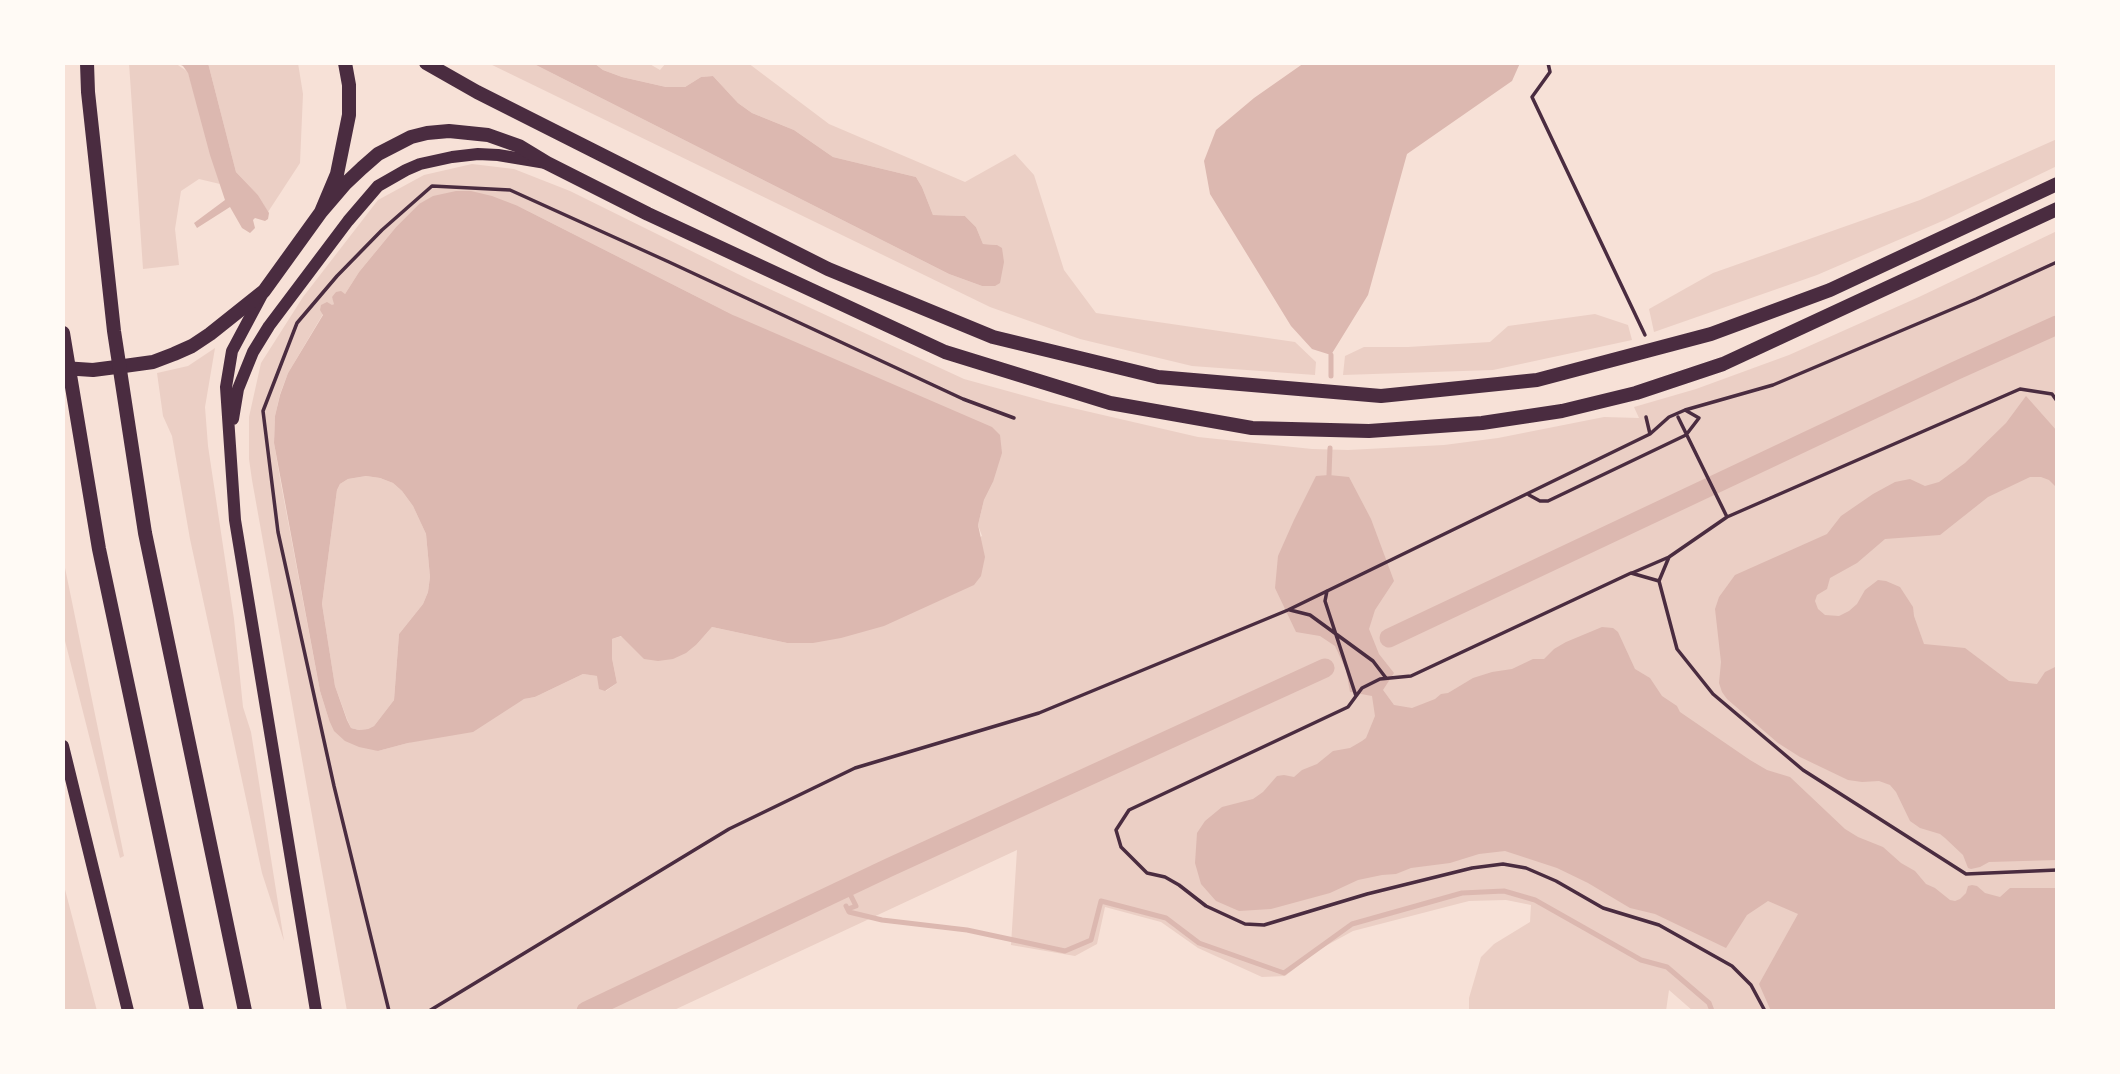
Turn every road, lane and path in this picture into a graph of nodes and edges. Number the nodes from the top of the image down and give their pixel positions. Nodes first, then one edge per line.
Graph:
1 (87, 63) edge
2 (345, 63) edge
3 (426, 63) edge
4 (1548, 63) edge
5 (547, 163) junction
6 (2057, 184) edge
7 (2057, 209) edge
8 (321, 212) junction
9 (2057, 262) edge
10 (264, 291) junction
11 (63, 333) edge
12 (1645, 335) dead end
13 (64, 338) edge
14 (63, 368) edge
15 (2057, 401) edge
16 (1685, 410) junction
17 (1646, 417) dead end
18 (1678, 417) dead end
19 (1014, 418) dead end
20 (1650, 434) junction
21 (1686, 435) junction
22 (230, 441) junction
23 (1527, 494) junction
24 (1727, 517) junction
25 (1669, 557) junction
26 (1631, 573) junction
27 (1659, 581) junction
28 (1327, 591) junction
29 (1288, 610) junction
30 (1335, 634) junction
31 (1386, 678) junction
32 (1356, 696) junction
33 (63, 746) edge
34 (2057, 870) edge
35 (128, 1011) edge
36 (197, 1011) edge
37 (245, 1011) edge
38 (316, 1011) edge
39 (389, 1011) edge
40 (429, 1011) edge
41 (1765, 1011) edge

1 - 37 highway
2 - 8 highway
3 - 6 highway
4 - 12 path
5 - 7 highway
5 - 8 highway
5 - 22 main road
8 - 10 highway
9 - 16 path
10 - 14 highway
10 - 22 main road
11 - 13 highway
13 - 36 highway
15 - 24 path
16 - 20 path
16 - 21 path
17 - 20 path
18 - 21 path
19 - 39 path
20 - 23 path
21 - 23 path
21 - 24 path
22 - 38 main road
23 - 28 path
24 - 25 path
25 - 26 path
25 - 27 path
26 - 27 path
26 - 31 path
27 - 34 path
28 - 29 path
28 - 30 path
29 - 30 path
29 - 40 path
30 - 31 path
30 - 32 path
31 - 32 path
32 - 41 path
33 - 35 main road

